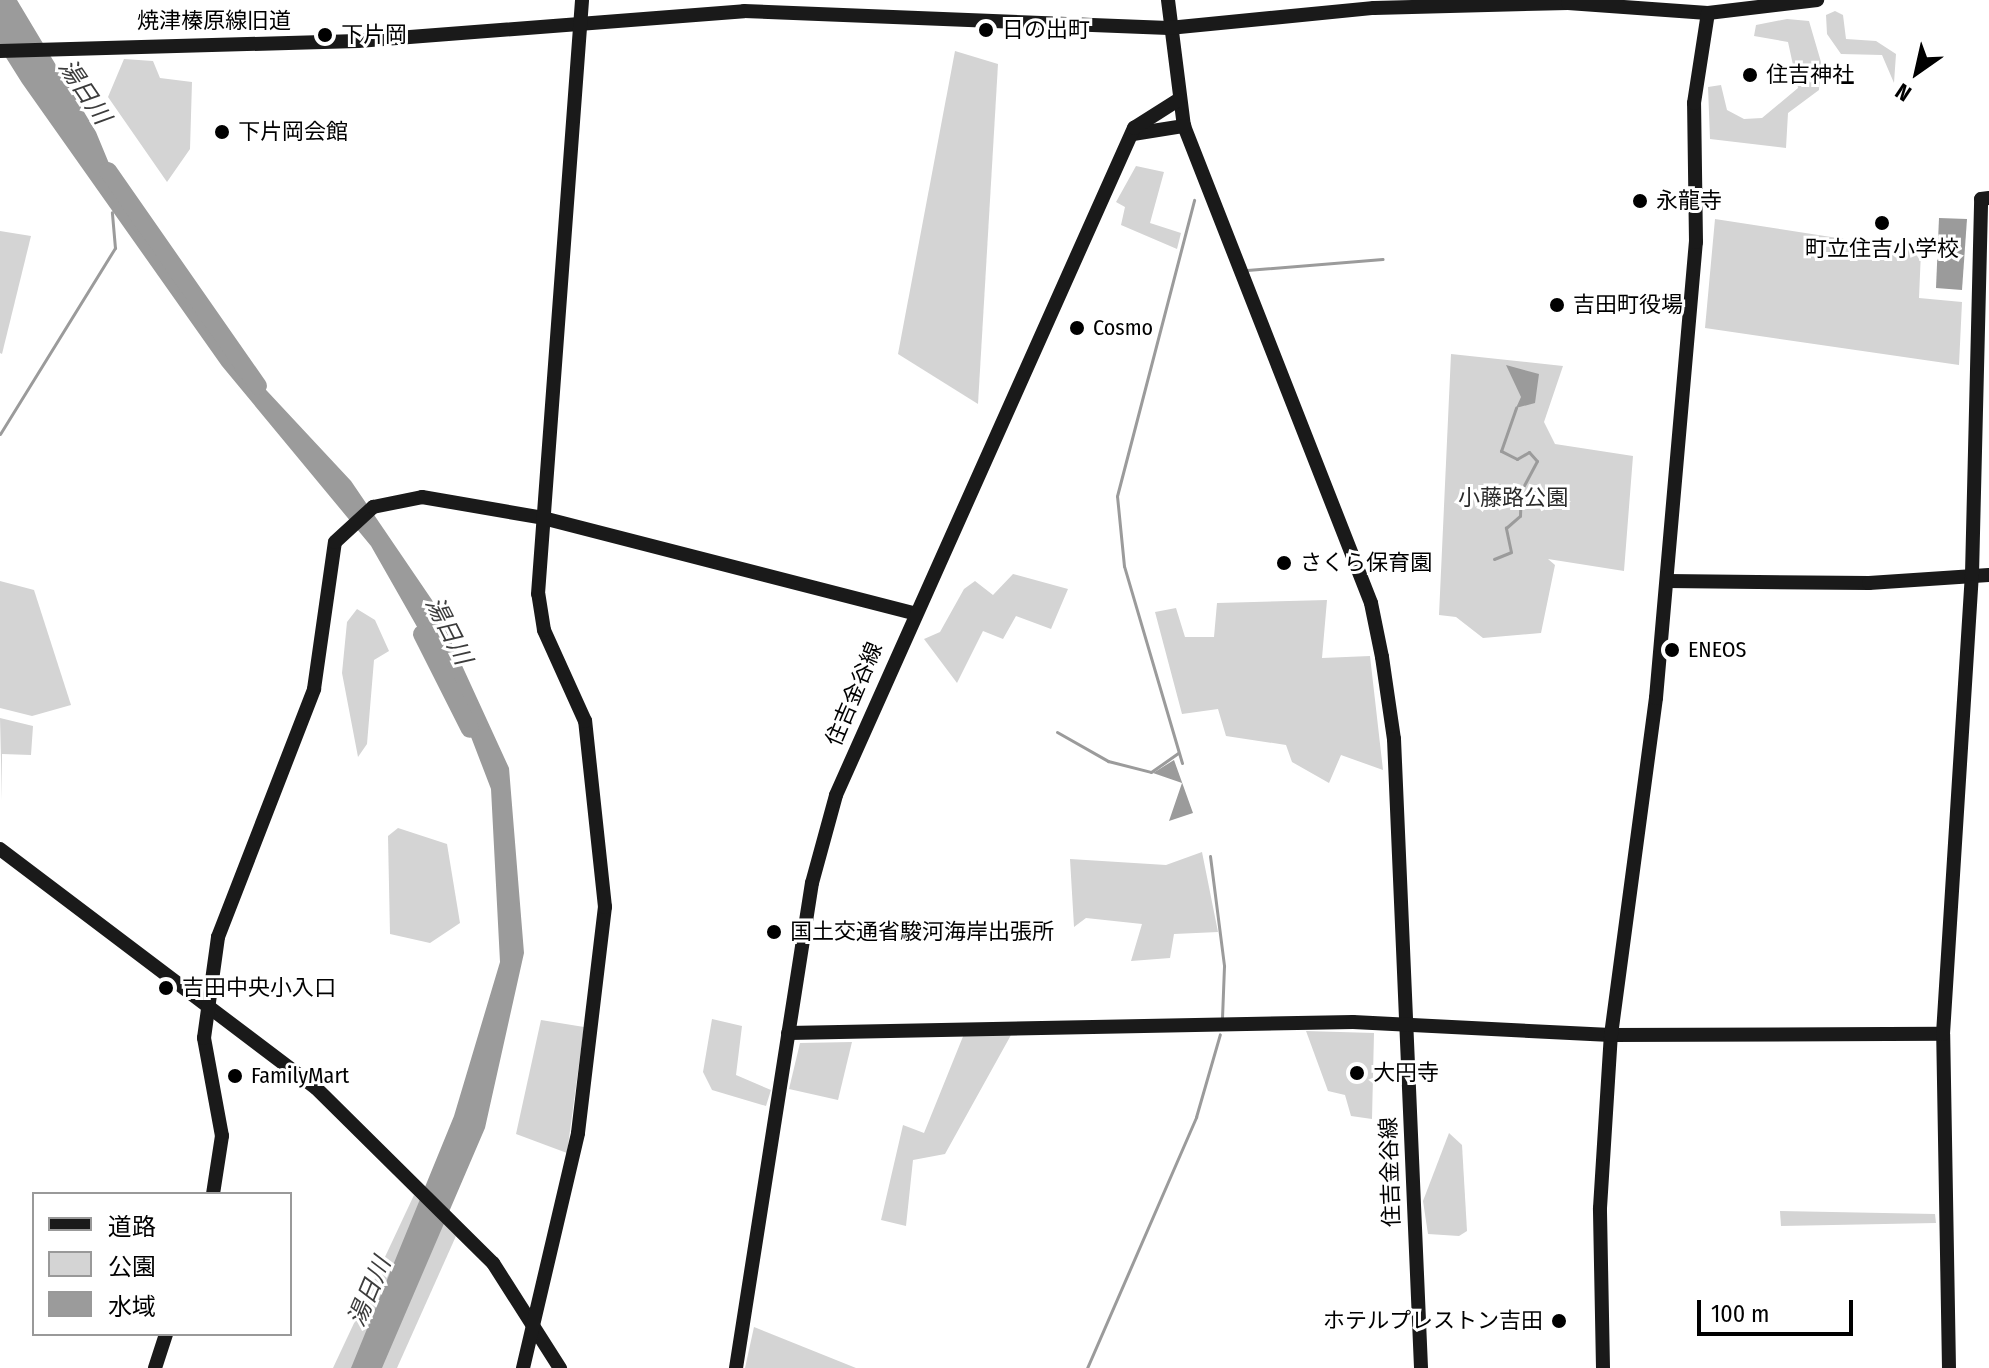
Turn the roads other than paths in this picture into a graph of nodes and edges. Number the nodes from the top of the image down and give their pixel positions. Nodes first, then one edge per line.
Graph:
1 (582, 0) edge
2 (1168, 0) edge
3 (1817, 0) edge
4 (1708, 13) junction
5 (581, 23) junction
6 (1169, 28) junction
7 (0, 51) edge
8 (1178, 100) junction
9 (1184, 126) junction
10 (1133, 134) junction
11 (1989, 198) edge
12 (543, 518) junction
13 (1972, 574) junction
14 (1989, 575) edge
15 (1667, 581) junction
16 (912, 613) junction
17 (0, 849) edge
18 (206, 1008) junction
19 (1407, 1024) junction
20 (788, 1033) junction
21 (1943, 1034) junction
22 (1611, 1035) junction
23 (213, 1192) edge
24 (534, 1327) junction
25 (165, 1336) edge
26 (155, 1368) edge
27 (523, 1368) edge
28 (560, 1368) edge
29 (736, 1368) edge
30 (1421, 1368) edge
31 (1603, 1368) edge
32 (1949, 1368) edge

1 - 5 street
2 - 6 street, 住吉金谷線
3 - 4 street, 焼津榛原線旧道
4 - 6 street, 焼津榛原線旧道
4 - 15 street
5 - 6 street, 焼津榛原線旧道
5 - 7 street, 焼津榛原線旧道
5 - 12 street
6 - 8 street, 住吉金谷線
8 - 9 street, 住吉金谷線
8 - 10 street, 住吉金谷線
9 - 10 street
9 - 19 street, 住吉金谷線
10 - 16 street, 住吉金谷線
11 - 13 street
12 - 16 street
12 - 18 street
12 - 24 street
13 - 14 street
13 - 15 street
13 - 21 street
15 - 22 street
16 - 20 street, 住吉金谷線
17 - 18 street
18 - 23 street
18 - 24 street
19 - 20 street
19 - 22 street
19 - 30 street, 住吉金谷線
20 - 29 street, 住吉金谷線
21 - 22 street
21 - 32 street
22 - 31 street
24 - 27 street
24 - 28 street
25 - 26 street

